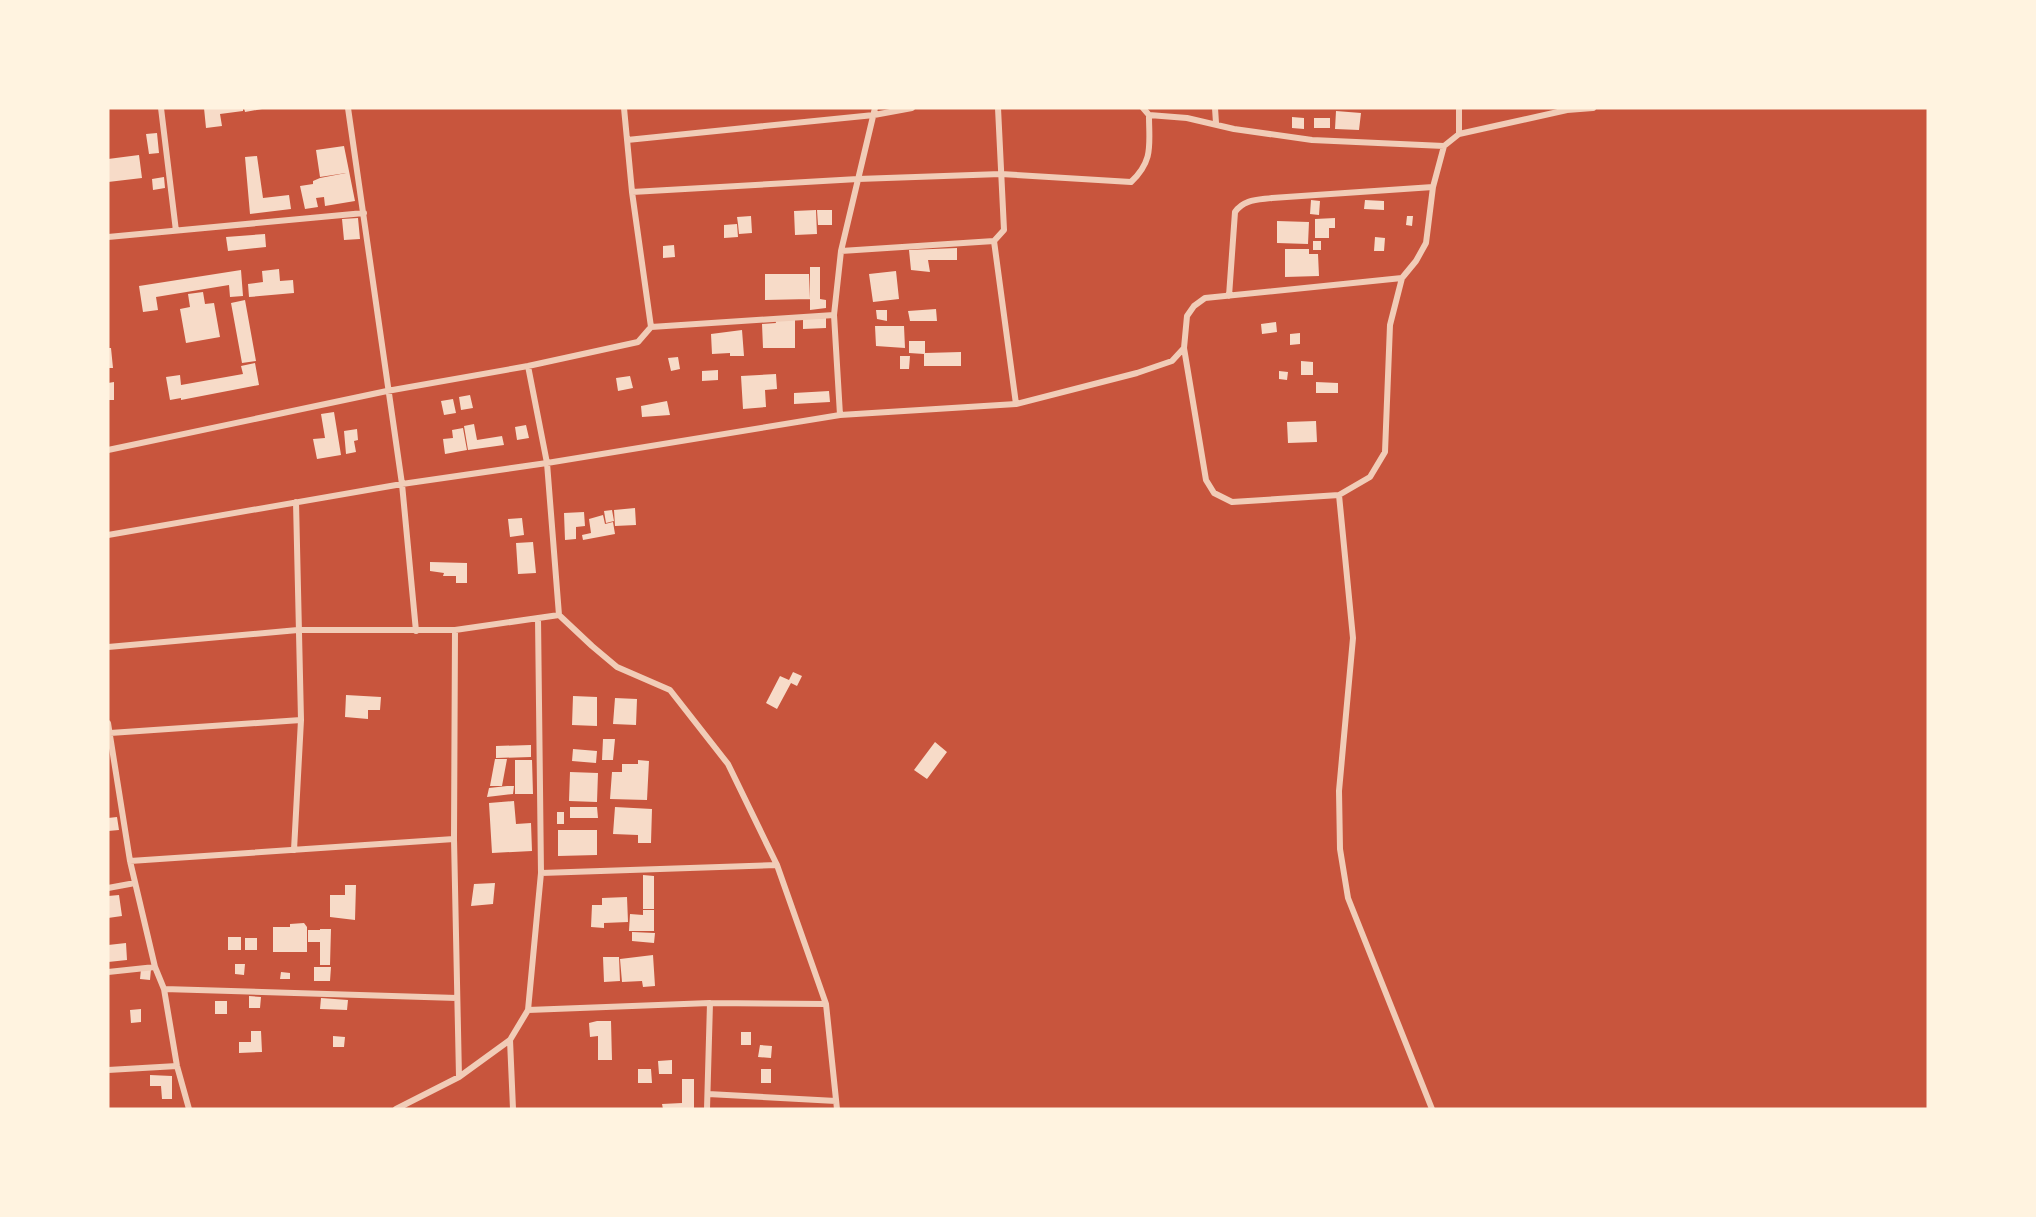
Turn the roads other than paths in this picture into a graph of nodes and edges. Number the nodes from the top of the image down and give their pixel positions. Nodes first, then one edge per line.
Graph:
1 (161, 108) edge
2 (348, 108) edge
3 (624, 108) edge
4 (912, 108) edge
5 (998, 108) edge
6 (1143, 108) edge
7 (1215, 108) edge
8 (1459, 108) edge
9 (1593, 108) edge
10 (874, 112) edge
11 (1149, 115) junction
12 (1215, 123) junction
13 (1459, 134) junction
14 (627, 140) junction
15 (1444, 146) junction
16 (1001, 174) junction
17 (858, 179) junction
18 (1433, 187) junction
19 (632, 192) junction
20 (364, 213) junction
21 (176, 231) junction
22 (108, 237) edge
23 (994, 241) junction
24 (841, 251) junction
25 (1402, 278) junction
26 (1229, 296) junction
27 (834, 315) junction
28 (651, 327) junction
29 (1184, 348) junction
30 (528, 366) junction
31 (387, 391) junction
32 (1016, 404) junction
33 (840, 415) junction
34 (108, 450) edge
35 (547, 463) junction
36 (402, 484) junction
37 (1340, 495) junction
38 (296, 502) junction
39 (108, 535) edge
40 (559, 615) junction
41 (538, 618) junction
42 (298, 630) junction
43 (455, 630) junction
44 (416, 631) junction
45 (108, 647) edge
46 (301, 720) junction
47 (108, 723) edge
48 (110, 733) junction
49 (454, 839) junction
50 (294, 850) junction
51 (130, 861) junction
52 (777, 865) junction
53 (541, 873) junction
54 (135, 883) junction
55 (108, 888) edge
56 (155, 967) junction
57 (108, 972) edge
58 (164, 989) junction
59 (457, 998) junction
60 (710, 1003) junction
61 (826, 1004) junction
62 (528, 1010) junction
63 (510, 1040) junction
64 (177, 1066) junction
65 (108, 1070) edge
66 (459, 1077) junction
67 (708, 1094) junction
68 (836, 1101) junction
69 (189, 1109) edge
70 (396, 1109) edge
71 (513, 1109) edge
72 (707, 1109) edge
73 (837, 1109) edge
74 (1432, 1109) edge

1 - 21 street
2 - 20 street
3 - 14 street
4 - 10 street
5 - 16 street
6 - 11 street
7 - 12 street
8 - 13 street
9 - 13 street
10 - 14 street
10 - 17 street
11 - 12 street
11 - 16 street
12 - 15 street
13 - 15 street
14 - 19 street
15 - 18 street
16 - 17 street
16 - 23 street
17 - 19 street
17 - 24 street
18 - 25 street
18 - 26 street
19 - 28 street
20 - 21 street
20 - 31 street
21 - 22 street
23 - 24 street
23 - 32 street
24 - 27 street
25 - 26 street
25 - 37 street
26 - 29 street
27 - 28 street
27 - 33 street
28 - 30 street
29 - 32 street
29 - 37 street
30 - 31 street
30 - 35 street
31 - 34 street
31 - 36 street
32 - 33 street
33 - 35 street
35 - 36 street
35 - 40 street
36 - 38 street
36 - 44 street
37 - 74 street
38 - 39 street
38 - 42 street
40 - 41 street
40 - 52 street
41 - 43 street
41 - 53 street
42 - 44 street
42 - 45 street
42 - 46 street
43 - 44 street
43 - 49 street
46 - 48 street
46 - 50 street
47 - 48 street
48 - 51 street
49 - 50 street
49 - 59 street
50 - 51 street
51 - 54 street
52 - 53 street
52 - 61 street
53 - 62 street
54 - 55 street
54 - 56 street
56 - 57 street
56 - 58 street
58 - 59 street
58 - 64 street
59 - 66 street
60 - 61 street
60 - 62 street
60 - 67 street
61 - 68 street
62 - 63 street
63 - 66 street
63 - 71 street
64 - 65 street
64 - 69 street
66 - 70 street
67 - 68 street
67 - 72 street
68 - 73 street

